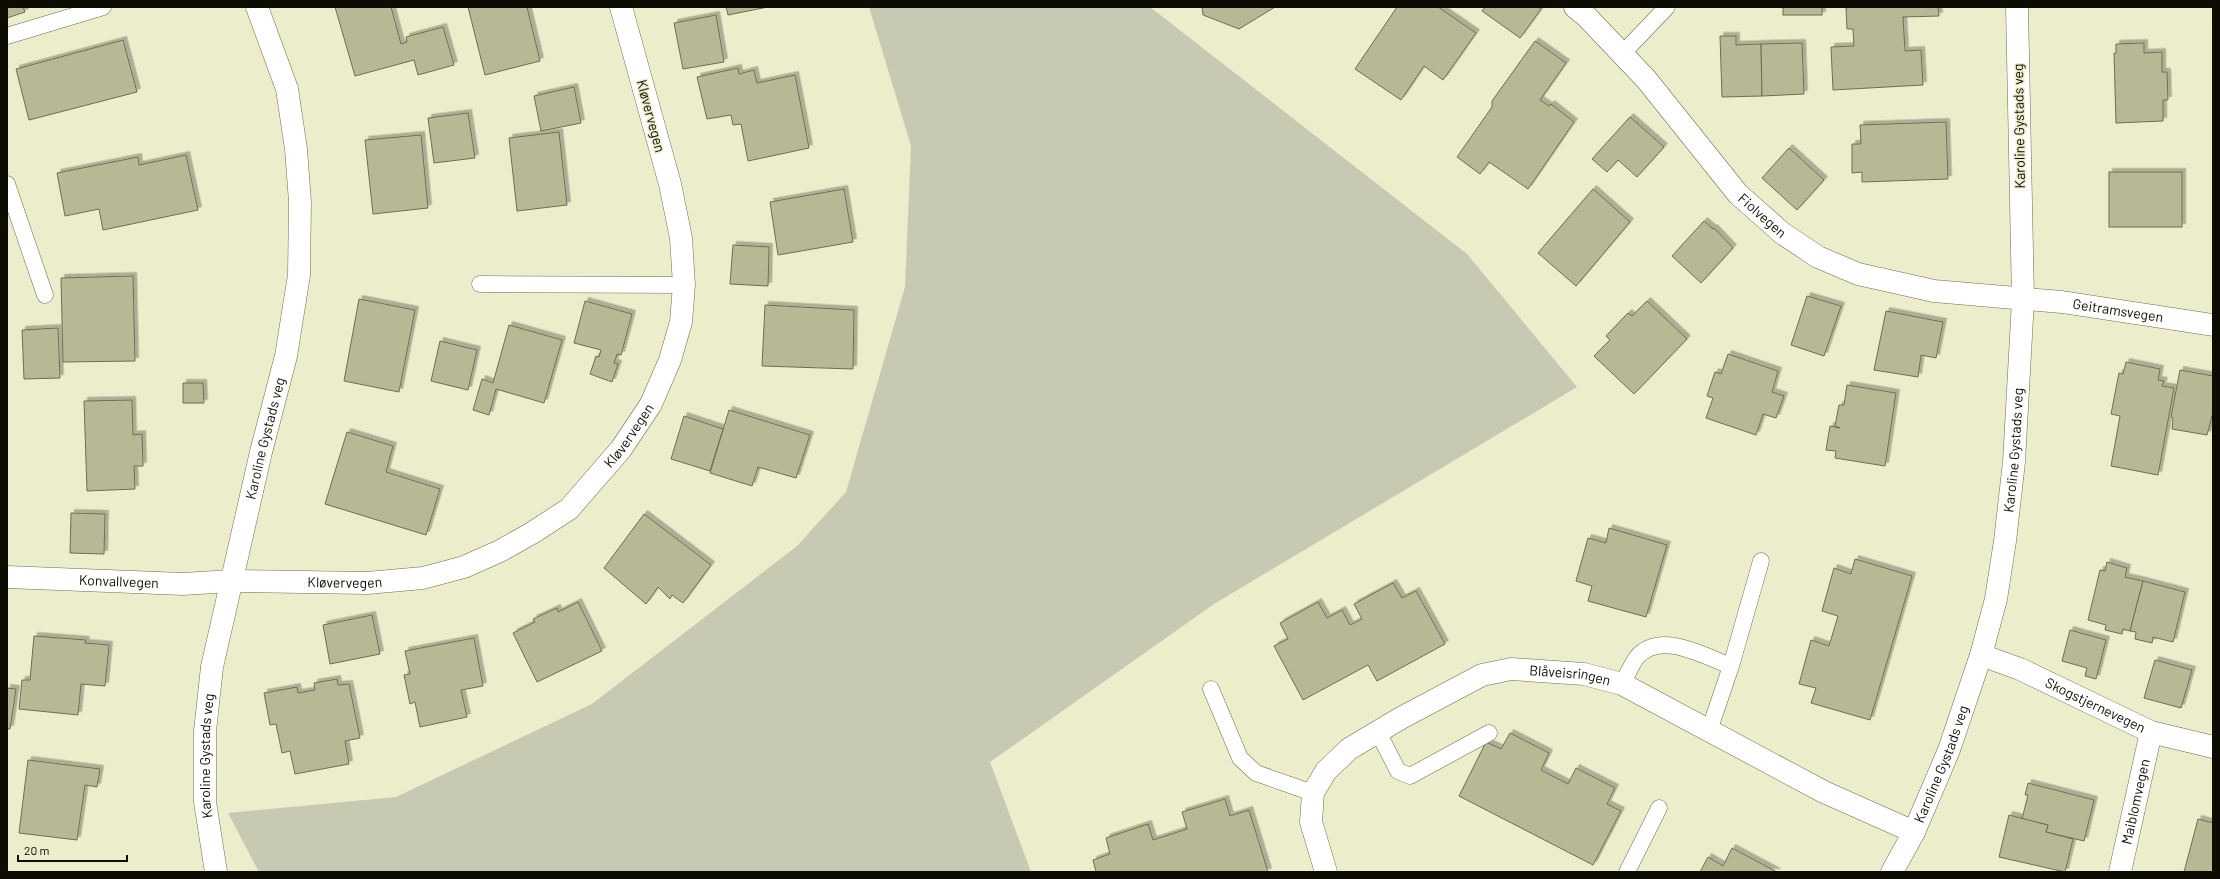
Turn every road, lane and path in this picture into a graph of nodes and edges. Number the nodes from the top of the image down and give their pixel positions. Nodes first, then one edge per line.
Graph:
1 (103, 7) edge
2 (257, 7) edge
3 (621, 7) edge
4 (1575, 7) edge
5 (1667, 7) edge
6 (2017, 7) edge
7 (7, 36) edge
8 (1622, 54) junction
9 (7, 184) edge
10 (480, 284) dead end
11 (684, 285) junction
12 (45, 295) dead end
13 (2023, 300) junction
14 (2213, 325) edge
15 (1761, 561) dead end
16 (7, 577) edge
17 (232, 582) junction
18 (1981, 655) junction
19 (1731, 666) junction
20 (1622, 684) junction
21 (1211, 689) dead end
22 (1709, 731) junction
23 (1378, 732) junction
24 (2152, 732) junction
25 (1489, 733) dead end
26 (2213, 748) edge
27 (1313, 793) junction
28 (1660, 808) dead end
29 (1914, 832) junction
30 (216, 872) edge
31 (1326, 872) edge
32 (1627, 872) edge
33 (1892, 872) edge
34 (2120, 872) edge

1 - 7 lane
2 - 17 street, Karoline Gystads veg
3 - 11 street, Kløvervegen
4 - 8 street, Fiolvegen
5 - 8 lane
6 - 13 street, Karoline Gystads veg
8 - 13 street, Fiolvegen
9 - 12 lane
10 - 11 lane
11 - 17 street, Kløvervegen
13 - 14 street, Geitramsvegen
13 - 18 street, Karoline Gystads veg
15 - 19 lane
16 - 17 street, Konvallvegen
17 - 30 street, Karoline Gystads veg
18 - 24 street, Skogstjernevegen
18 - 29 street, Karoline Gystads veg
19 - 20 lane
19 - 22 lane
20 - 22 street, Blåveisringen
20 - 23 street, Blåveisringen
21 - 27 lane
22 - 29 street, Blåveisringen
23 - 25 lane
23 - 27 street, Blåveisringen
24 - 26 street, Skogstjernevegen
24 - 34 street, Maiblomvegen
27 - 31 street, Blåveisringen
28 - 32 lane
29 - 33 street, Karoline Gystads veg

